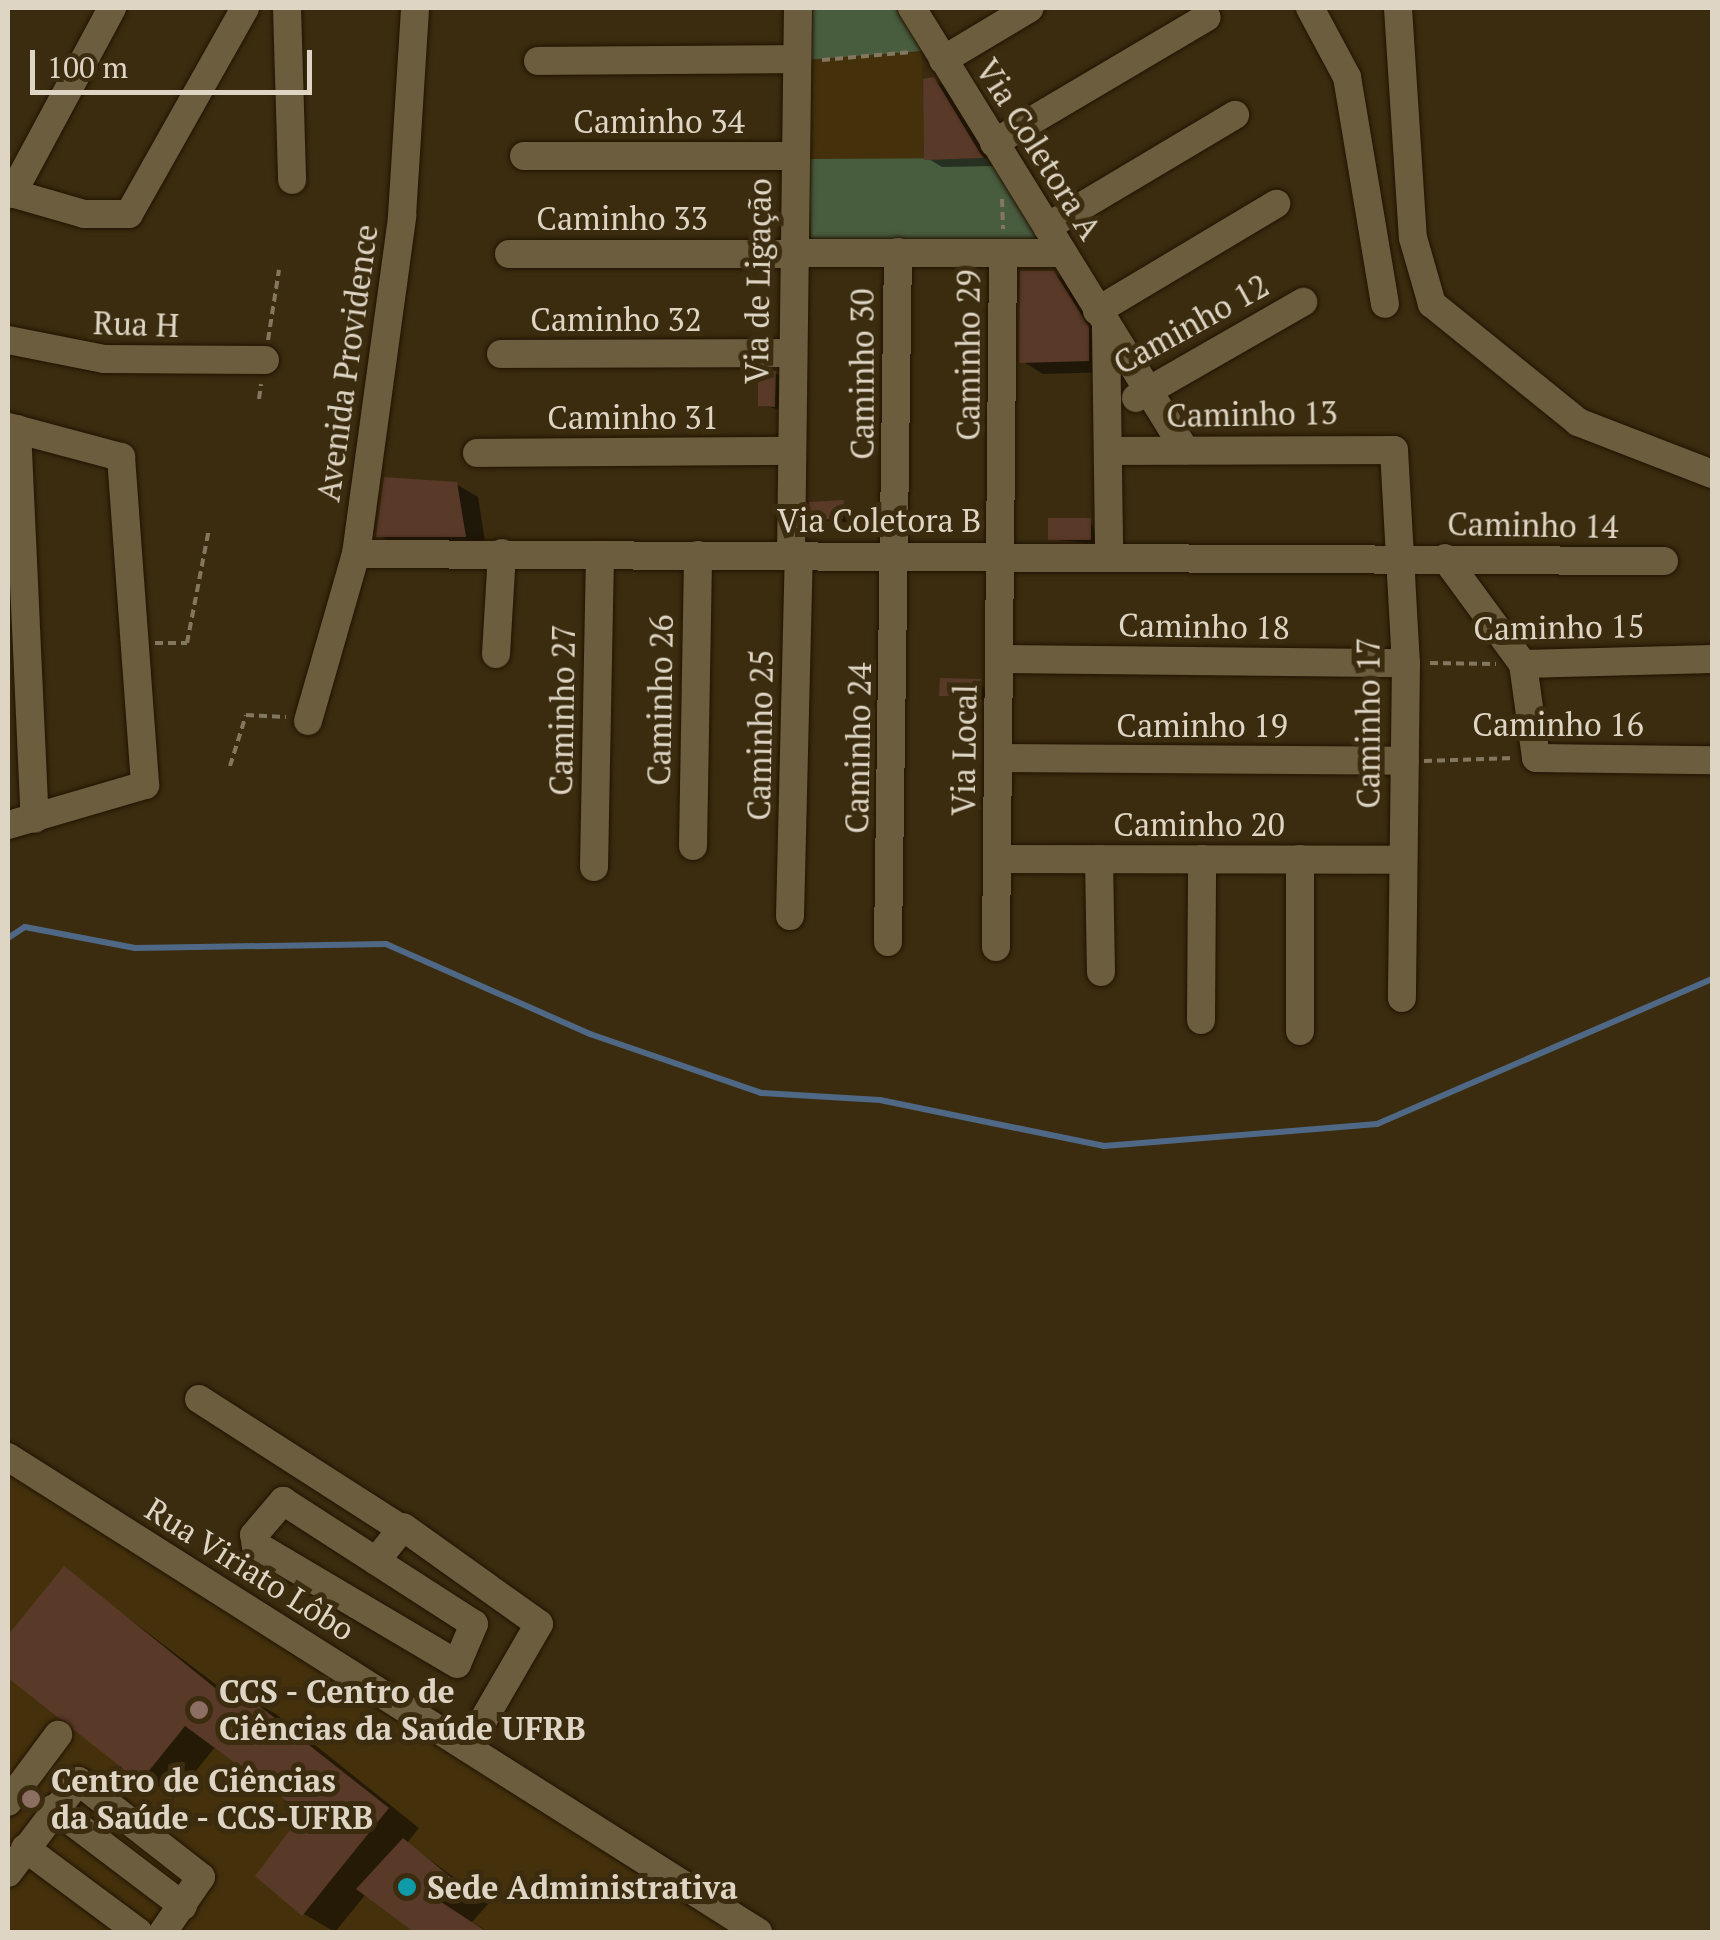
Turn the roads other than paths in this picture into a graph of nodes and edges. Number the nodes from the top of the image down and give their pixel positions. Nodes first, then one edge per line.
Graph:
1 (112, 8) edge
2 (246, 8) edge
3 (287, 8) edge
4 (415, 8) edge
5 (798, 8) edge
6 (912, 8) edge
7 (1030, 8) edge
8 (1310, 8) edge
9 (1398, 8) edge
10 (1207, 17) dead end
11 (939, 54) junction
12 (538, 60) dead end
13 (797, 60) junction
14 (1235, 115) dead end
15 (994, 142) junction
16 (524, 156) dead end
17 (795, 156) junction
18 (292, 180) dead end
19 (10, 194) edge
20 (1276, 204) dead end
21 (1048, 226) junction
22 (796, 252) junction
23 (898, 252) junction
24 (1003, 253) junction
25 (1063, 253) junction
26 (508, 254) dead end
27 (1304, 302) dead end
28 (1386, 304) dead end
29 (1102, 319) junction
30 (8, 340) edge
31 (792, 353) junction
32 (501, 354) dead end
33 (265, 360) road end
34 (1152, 392) junction
35 (1111, 407) junction
36 (12, 428) edge
37 (1184, 450) junction
38 (1394, 450) joint
39 (1112, 451) junction
40 (788, 452) junction
41 (477, 453) dead end
42 (1712, 474) edge
43 (502, 553) junction
44 (356, 554) junction
45 (600, 555) junction
46 (698, 555) junction
47 (795, 555) junction
48 (1001, 555) junction
49 (1109, 555) junction
50 (898, 557) junction
51 (1402, 558) junction
52 (1445, 558) junction
53 (1664, 562) dead end
54 (496, 654) dead end
55 (1001, 658) junction
56 (1712, 659) edge
57 (1406, 663) junction
58 (1523, 664) junction
59 (308, 721) road end
60 (998, 758) junction
61 (1712, 760) edge
62 (1405, 761) junction
63 (21, 822) edge
64 (693, 846) dead end
65 (1099, 859) junction
66 (1202, 859) junction
67 (1300, 859) junction
68 (997, 860) junction
69 (1402, 860) junction
70 (594, 867) dead end
71 (790, 916) dead end
72 (888, 942) dead end
73 (996, 946) dead end
74 (1101, 972) dead end
75 (1402, 998) dead end
76 (1202, 1020) dead end
77 (1300, 1031) dead end
78 (198, 1399) dead end
79 (8, 1457) edge
80 (400, 1528) junction
81 (376, 1561) junction
82 (58, 1735) dead end
83 (467, 1748) junction
84 (8, 1802) edge
85 (25, 1848) junction
86 (8, 1873) edge
87 (138, 1932) edge
88 (164, 1932) edge
89 (758, 1932) edge

1 - 19 street
2 - 19 street
3 - 18 street
4 - 44 street, Avenida Providence
5 - 13 street, Via de Ligação
6 - 11 street, Via Coletora A
7 - 11 street
8 - 28 street
9 - 42 street
10 - 15 street
11 - 15 street, Via Coletora A
12 - 13 street
13 - 17 street, Via de Ligação
14 - 21 street
15 - 21 street, Via Coletora A
16 - 17 street, Caminho 34
17 - 22 street, Via de Ligação
20 - 29 street
21 - 25 street, Via Coletora A
22 - 23 street, Caminho 33
22 - 26 street, Caminho 33
22 - 31 street, Via de Ligação
23 - 24 street, Caminho 33
23 - 50 street, Caminho 30
24 - 25 street, Caminho 33
24 - 48 street, Caminho 29
25 - 29 street, Via Coletora A
27 - 34 street, Caminho 12
29 - 34 street, Via Coletora A
29 - 35 street, Via Coletora A
30 - 33 street, Rua H
31 - 32 street, Caminho 32
31 - 40 street, Via de Ligação
34 - 35 street, Caminho 12
34 - 37 street, Via Coletora A
35 - 39 street, Via Coletora A
36 - 63 street
36 - 63 street
37 - 38 street, Caminho 13
37 - 39 street, Caminho 13
38 - 51 street, Caminho 17
39 - 49 street, Via Coletora A
40 - 41 street, Caminho 31
40 - 47 street, Via de Ligação
43 - 44 street, Via Coletora B
43 - 45 street, Via Coletora B
43 - 54 street
44 - 59 street, Avenida Providence
45 - 46 street, Via Coletora B
45 - 70 street, Caminho 27
46 - 47 street, Via Coletora B
46 - 64 street, Caminho 26
47 - 50 street, Via Coletora B
47 - 71 street, Caminho 25
48 - 49 street, Via Coletora B
48 - 50 street, Via Coletora B
48 - 55 street, Via Local
49 - 51 street, Via Coletora B
50 - 72 street, Caminho 24
51 - 52 street, Caminho 14
51 - 57 street, Caminho 17
52 - 53 street, Caminho 14
52 - 58 street
55 - 57 street, Caminho 18
55 - 60 street, Via Local
56 - 58 street, Caminho 15
57 - 62 street, Caminho 17
58 - 61 street, Caminho 16
60 - 62 street, Caminho 19
60 - 68 street, Via Local
62 - 69 street, Caminho 17
65 - 66 street, Caminho 20
65 - 68 street, Caminho 20
65 - 74 street
66 - 67 street, Caminho 20
66 - 76 street
67 - 69 street, Caminho 20
67 - 77 street
68 - 73 street, Via Local
69 - 75 street, Caminho 17
78 - 80 street
79 - 83 street, Rua Viriato Lôbo
80 - 81 street
80 - 83 street
81 - 81 street
82 - 84 street
83 - 89 street, Rua Viriato Lôbo
85 - 86 street
85 - 87 street
85 - 88 street

